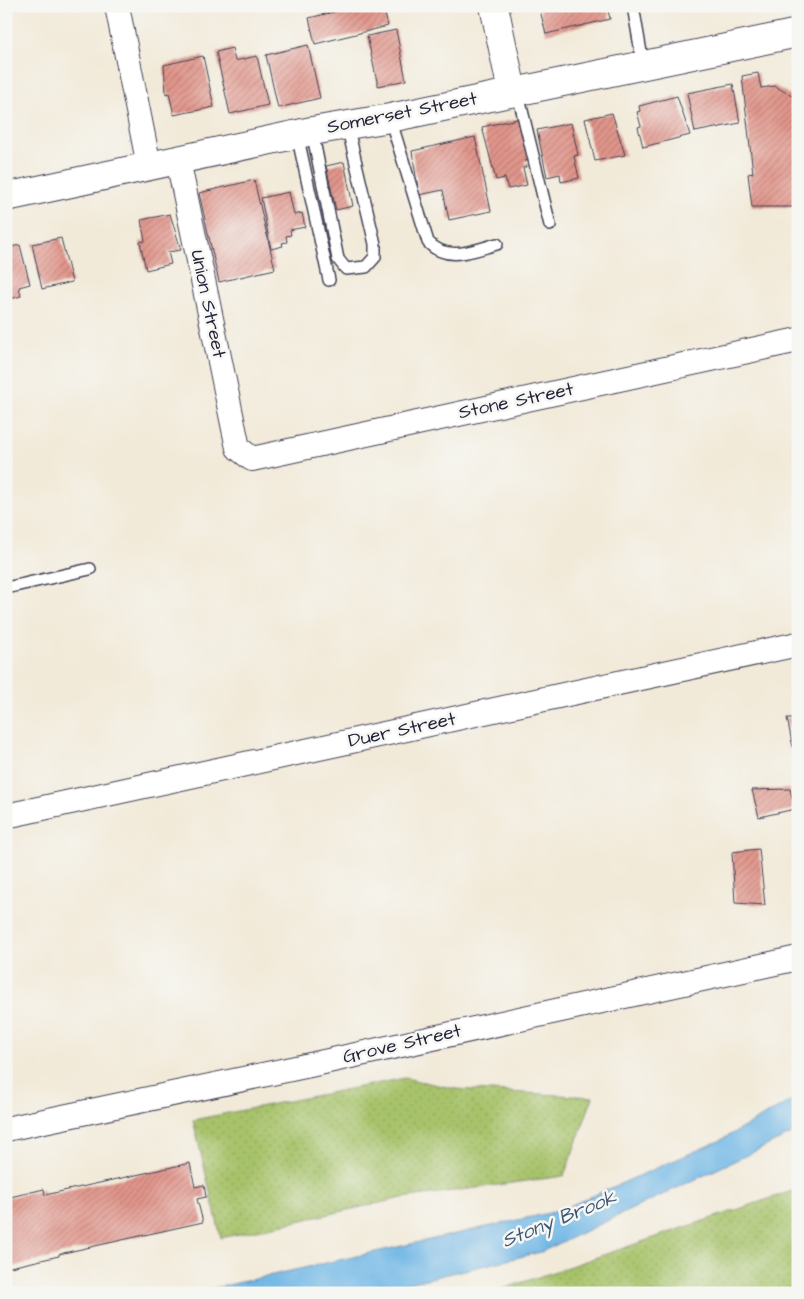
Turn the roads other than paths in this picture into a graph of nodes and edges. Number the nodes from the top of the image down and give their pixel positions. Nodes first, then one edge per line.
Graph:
1 (118, 6) edge
2 (494, 6) edge
3 (633, 6) edge
4 (798, 33) edge
5 (643, 64) junction
6 (515, 91) junction
7 (390, 118) junction
8 (348, 125) junction
9 (305, 133) junction
10 (178, 160) junction
11 (148, 166) junction
12 (6, 197) edge
13 (550, 225) dead end
14 (498, 244) dead end
15 (329, 280) dead end
16 (798, 340) edge
17 (238, 448) joint
18 (90, 569) dead end
19 (6, 588) edge
20 (798, 644) edge
21 (6, 816) edge
22 (798, 958) edge
23 (6, 1128) edge

1 - 11 street
2 - 6 main road
3 - 5 lane
4 - 5 main road, Somerset Street
5 - 6 main road, Somerset Street
6 - 7 main road, Somerset Street
6 - 13 lane
7 - 8 main road, Somerset Street
7 - 14 lane
8 - 9 main road, Somerset Street
8 - 9 lane
9 - 10 main road, Somerset Street
9 - 15 lane
10 - 11 main road, Somerset Street
10 - 17 street, Union Street
11 - 12 main road, Somerset Street
16 - 17 street, Stone Street
18 - 19 lane
20 - 21 street, Duer Street
22 - 23 street, Grove Street

